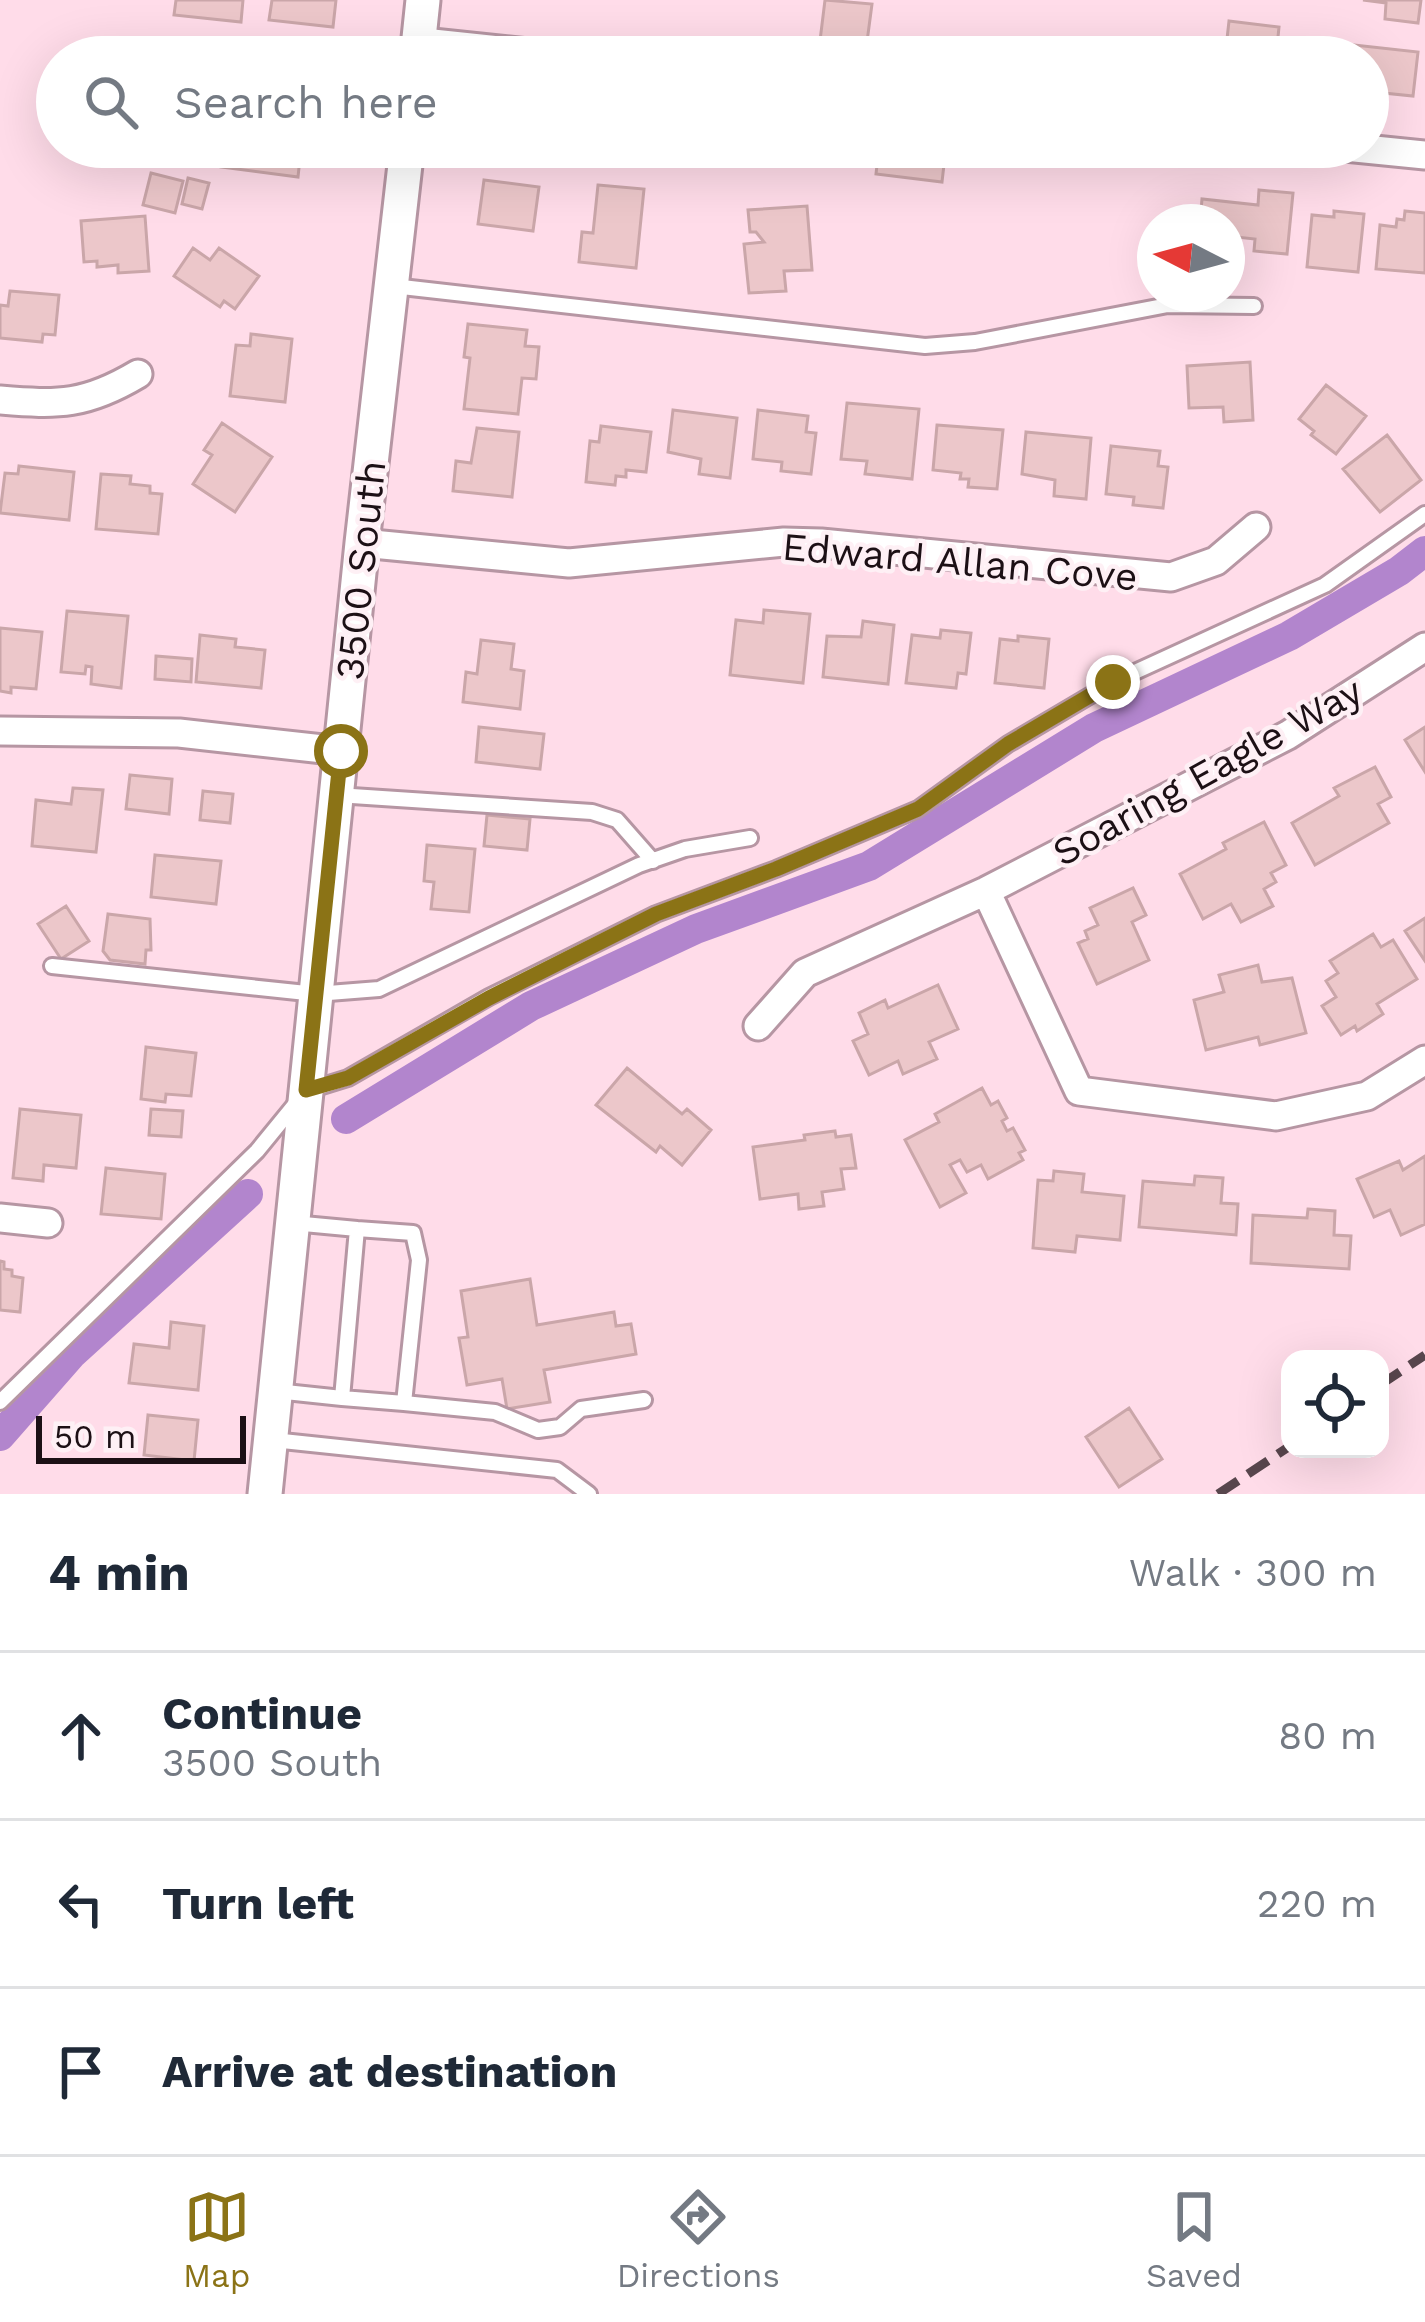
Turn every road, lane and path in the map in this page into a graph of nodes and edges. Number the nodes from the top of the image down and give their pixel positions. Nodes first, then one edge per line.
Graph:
1 (423, 0) edge
2 (419, 36) edge
3 (1389, 151) edge
4 (1425, 154) edge
5 (405, 168) edge
6 (393, 286) junction
7 (1254, 306) dead end
8 (138, 374) dead end
9 (0, 400) edge
10 (1425, 514) edge
11 (1256, 526) dead end
12 (362, 543) junction
13 (1425, 647) edge
14 (0, 731) edge
15 (341, 751) junction
16 (337, 795) junction
17 (749, 838) dead end
18 (653, 861) junction
19 (986, 891) junction
20 (52, 966) dead end
21 (316, 994) junction
22 (758, 1027) dead end
23 (1425, 1060) edge
24 (306, 1095) junction
25 (0, 1218) edge
26 (48, 1223) dead end
27 (293, 1223) junction
28 (357, 1229) junction
29 (276, 1391) junction
30 (342, 1398) junction
31 (644, 1400) dead end
32 (0, 1402) edge
33 (404, 1403) junction
34 (271, 1440) junction
35 (265, 1494) edge
36 (589, 1494) edge

1 - 2 street
3 - 4 street
5 - 6 street, 3500 South
6 - 7 lane
6 - 12 street, 3500 South
8 - 9 street
10 - 24 lane
11 - 12 street, Edward Allan Cove
12 - 15 street, 3500 South
13 - 19 street, Soaring Eagle Way
14 - 15 street
15 - 16 street, 3500 South
16 - 18 lane
16 - 21 street, 3500 South
17 - 18 lane
18 - 21 lane
19 - 22 street, Soaring Eagle Way
19 - 23 street
20 - 21 lane
21 - 24 street, 3500 South
24 - 27 street, 3500 South
24 - 32 lane
25 - 26 street
27 - 28 lane
27 - 29 street, 3500 South
28 - 30 lane
28 - 33 lane
29 - 30 lane
29 - 34 street, 3500 South
30 - 33 lane
31 - 33 lane
34 - 35 street, 3500 South
34 - 36 lane

